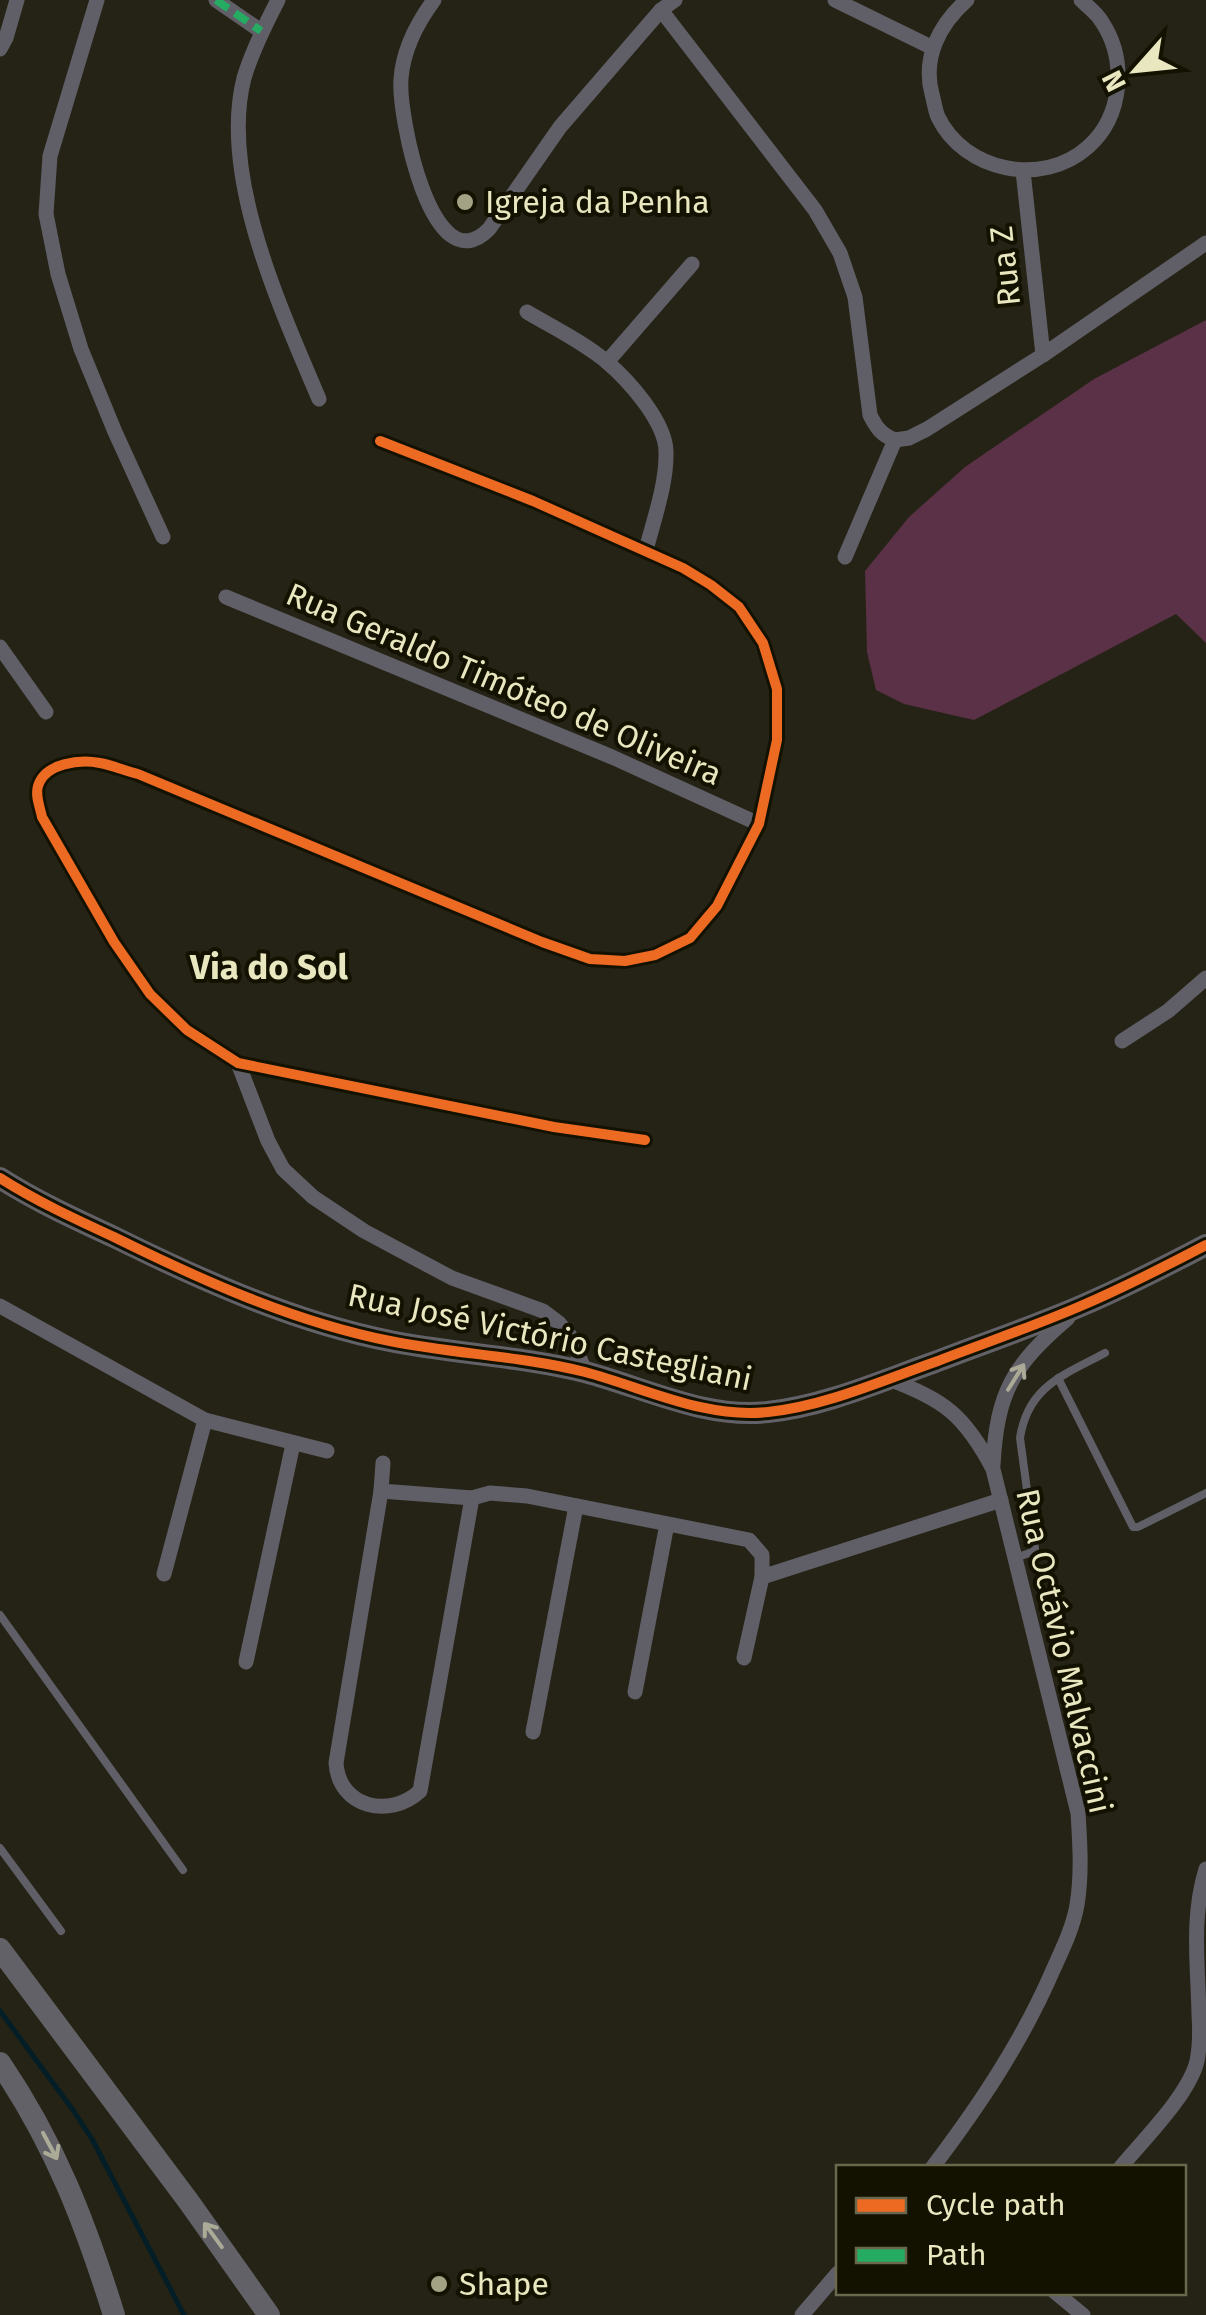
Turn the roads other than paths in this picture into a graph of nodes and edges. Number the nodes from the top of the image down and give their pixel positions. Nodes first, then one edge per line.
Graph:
1 (17, 0) edge
2 (97, 0) edge
3 (216, 0) edge
4 (278, 0) edge
5 (434, 0) edge
6 (835, 0) edge
7 (967, 0) edge
8 (1081, 0) edge
9 (668, 5) edge
10 (261, 31) junction
11 (932, 48) junction
12 (0, 49) edge
13 (1023, 171) junction
14 (1206, 243) edge
15 (692, 264) dead end
16 (528, 312) dead end
17 (1043, 355) junction
18 (607, 362) junction
19 (319, 399) dead end
20 (894, 440) junction
21 (380, 442) dead end
22 (163, 538) dead end
23 (646, 550) junction
24 (845, 557) dead end
25 (226, 597) dead end
26 (0, 647) edge
27 (46, 712) dead end
28 (759, 824) junction
29 (1206, 978) edge
30 (1122, 1041) dead end
31 (238, 1063) junction
32 (645, 1140) dead end
33 (0, 1178) edge
34 (1206, 1246) edge
35 (0, 1306) edge
36 (1081, 1307) junction
37 (1105, 1353) dead end
38 (586, 1372) junction
39 (1058, 1378) junction
40 (888, 1379) junction
41 (205, 1420) junction
42 (294, 1444) junction
43 (326, 1451) dead end
44 (383, 1464) dead end
45 (992, 1468) junction
46 (381, 1491) junction
47 (1206, 1493) edge
48 (472, 1498) junction
49 (1000, 1500) junction
50 (576, 1506) junction
51 (667, 1524) junction
52 (1016, 1558) junction
53 (164, 1574) dead end
54 (762, 1577) junction
55 (0, 1615) edge
56 (744, 1658) dead end
57 (246, 1662) dead end
58 (635, 1692) dead end
59 (533, 1732) dead end
60 (0, 1848) edge
61 (1206, 1869) edge
62 (183, 1870) dead end
63 (62, 1932) dead end
64 (0, 1949) edge
65 (0, 2062) edge
66 (934, 2165) edge
67 (1122, 2165) edge
68 (836, 2275) edge
69 (1059, 2295) edge
70 (114, 2315) edge
71 (269, 2315) edge
72 (802, 2315) edge
73 (1084, 2315) edge

1 - 12 street
2 - 22 street
3 - 10 street
4 - 10 street
5 - 9 street
6 - 11 street
7 - 11 street
8 - 13 street
9 - 20 street
10 - 19 street
11 - 13 street
13 - 17 street, Rua Z
14 - 17 street
15 - 18 street
16 - 18 street
17 - 20 street
18 - 23 street
20 - 24 street
21 - 23 street
23 - 28 street
25 - 28 street, Rua Geraldo Timóteo de Oliveira
26 - 27 street
28 - 31 street
29 - 30 street
31 - 32 street
31 - 38 street
33 - 38 street, Rua José Victório Castegliani
34 - 36 street, Rua José Victório Castegliani
35 - 41 street
36 - 40 street, Rua José Victório Castegliani
45 -> 36 street, Rua Octávio Malvaccini
37 - 39 lane
38 - 40 street, Rua José Victório Castegliani
39 - 47 lane
39 - 52 lane
40 - 45 street, Rua Octávio Malvaccini
41 - 42 street
41 - 53 street
42 - 43 street
42 - 57 street
44 - 46 street
45 - 49 street, Rua Octávio Malvaccini
46 - 48 street
46 - 48 street
48 - 50 street
49 - 52 street, Rua Octávio Malvaccini
49 - 54 street
50 - 51 street
50 - 59 street
51 - 54 street
51 - 58 street
52 - 66 street, Rua Octávio Malvaccini
54 - 56 street
55 - 62 lane
60 - 63 lane
61 - 67 street
71 -> 64 street
65 -> 70 street
68 - 72 street
69 - 73 street

